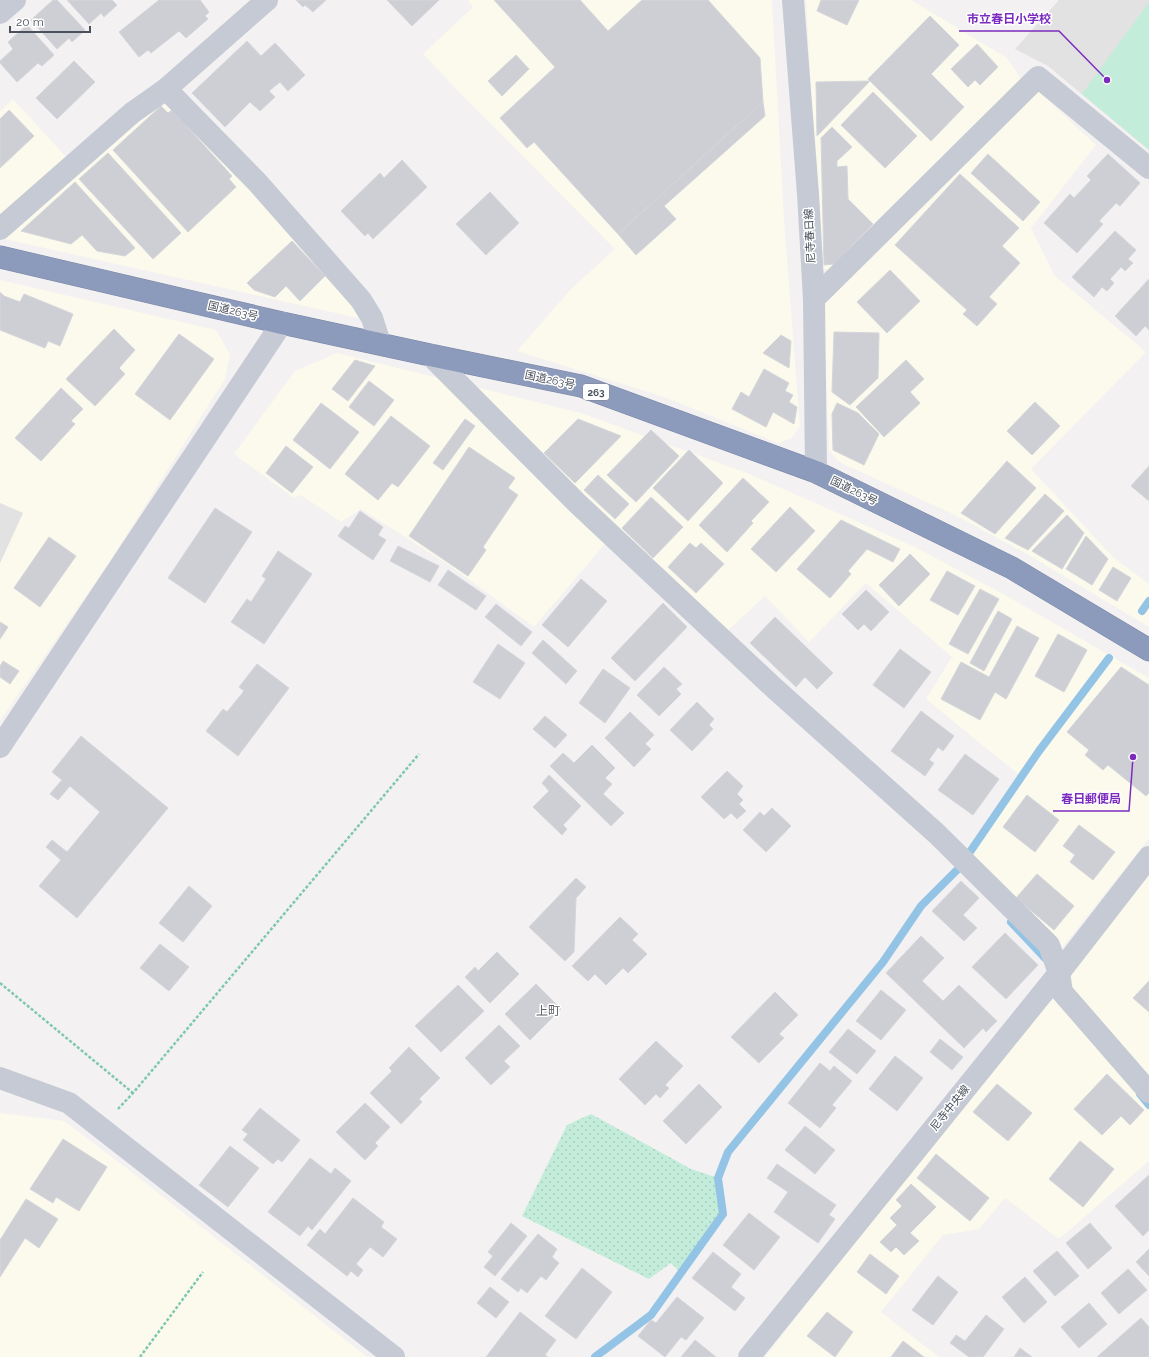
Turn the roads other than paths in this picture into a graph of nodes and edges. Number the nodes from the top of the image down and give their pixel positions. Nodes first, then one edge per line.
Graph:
1 (15, 0) edge
2 (267, 0) edge
3 (793, 0) edge
4 (0, 13) edge
5 (166, 89) junction
6 (1149, 168) edge
7 (0, 229) edge
8 (0, 257) edge
9 (814, 299) junction
10 (282, 323) junction
11 (380, 343) junction
12 (430, 355) junction
13 (816, 472) junction
14 (1149, 650) edge
15 (0, 747) edge
16 (1149, 857) edge
17 (1059, 973) junction
18 (0, 1078) edge
19 (1149, 1092) edge
20 (394, 1357) edge
21 (749, 1357) edge

1 - 4 street
2 - 5 street
3 - 9 street, 尼寺春日線
5 - 7 street
5 - 11 street
6 - 9 street
8 - 10 highway, 国道263号 / 263
9 - 13 street, 尼寺春日線
10 - 11 highway, 国道263号 / 263
10 - 15 street
11 - 12 highway, 国道263号 / 263
12 - 13 highway, 国道263号 / 263
12 - 17 street
13 - 14 highway, 国道263号 / 263
16 - 17 street, 尼寺中央線
17 - 19 street
17 - 21 street, 尼寺中央線
18 - 20 street

